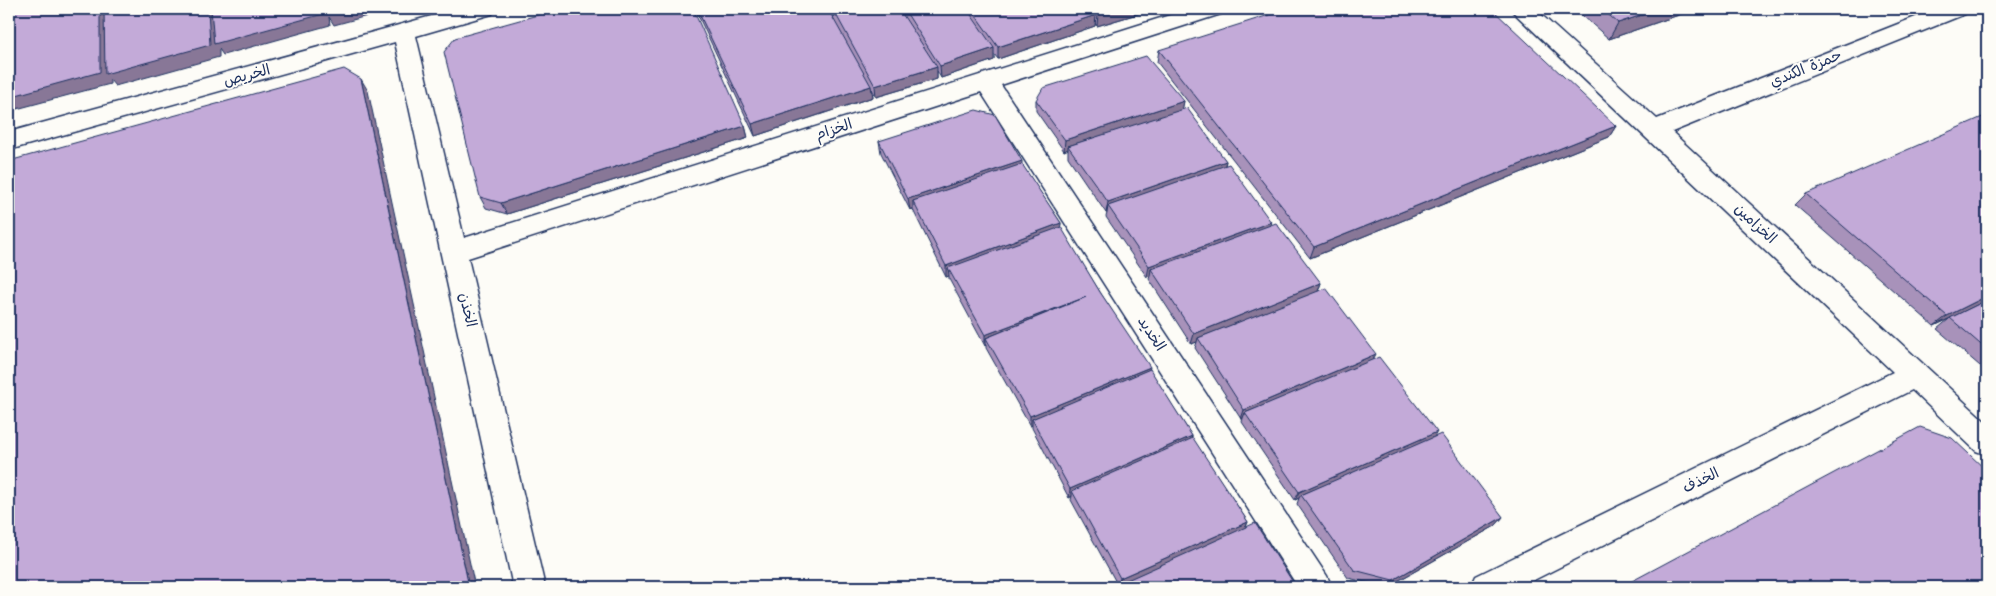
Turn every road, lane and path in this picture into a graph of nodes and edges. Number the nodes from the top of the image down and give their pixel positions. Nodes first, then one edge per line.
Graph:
1 (484, 9) edge
2 (1213, 9) edge
3 (1521, 9) edge
4 (1957, 9) edge
5 (404, 32) junction
6 (986, 81) junction
7 (1654, 130) junction
8 (9, 141) edge
9 (454, 252) junction
10 (1915, 374) junction
11 (1987, 442) edge
12 (529, 587) edge
13 (1316, 587) edge
14 (1486, 587) edge

1 - 5 street, الخريص
2 - 6 street, الخزام
3 - 7 street, الخزامين
4 - 7 street, حمزة الكندي
5 - 8 street, الخريص
5 - 9 street, الخذن
6 - 9 street, الخزام
6 - 13 street, الخديد
7 - 10 street, الخزامين
9 - 12 street, الخذن
10 - 11 street, الخزامين
10 - 14 street, الخذف

